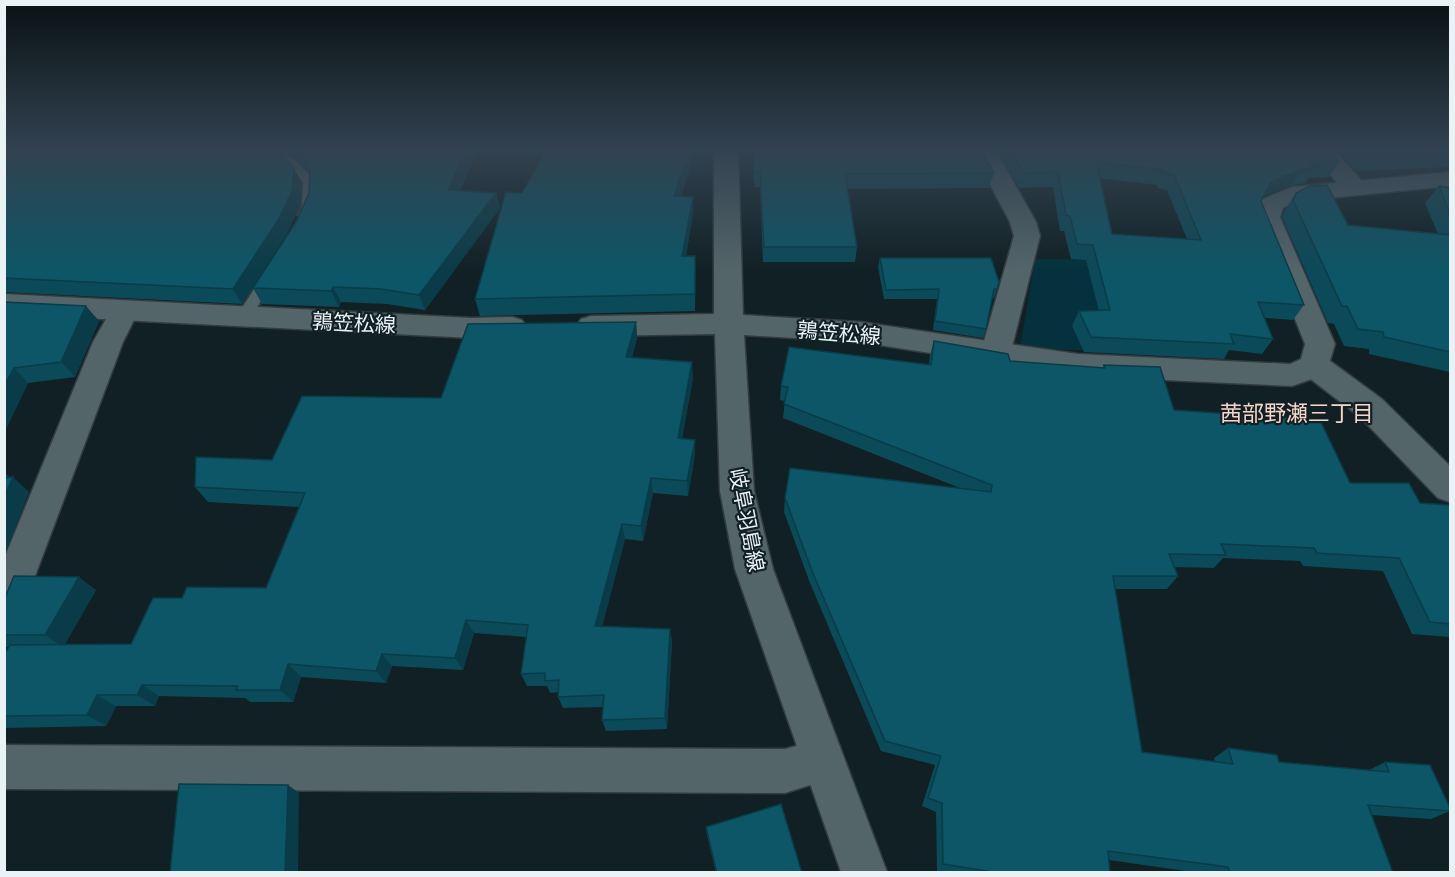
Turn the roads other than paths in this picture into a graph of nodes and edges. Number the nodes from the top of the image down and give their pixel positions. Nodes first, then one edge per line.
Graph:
1 (309, 190) edge
2 (727, 190) edge
3 (1005, 190) edge
4 (1335, 190) edge
5 (299, 226) edge
6 (278, 263) edge
7 (4, 304) edge
8 (124, 312) junction
9 (243, 318) junction
10 (729, 324) junction
11 (995, 355) junction
12 (1315, 366) junction
13 (1450, 488) edge
14 (4, 608) edge
15 (823, 761) junction
16 (4, 767) edge
17 (864, 873) edge

1 - 5 lane
2 - 10 main road, 岐阜羽島線
3 - 11 main road
4 - 12 main road
6 - 9 lane
7 - 8 main road, 鶉笠松線
8 - 9 main road, 鶉笠松線
8 - 14 main road
9 - 10 main road, 鶉笠松線
10 - 11 main road, 鶉笠松線
10 - 15 main road, 岐阜羽島線
11 - 12 main road, 鶉笠松線
12 - 13 main road
15 - 16 main road
15 - 17 main road, 岐阜羽島線

